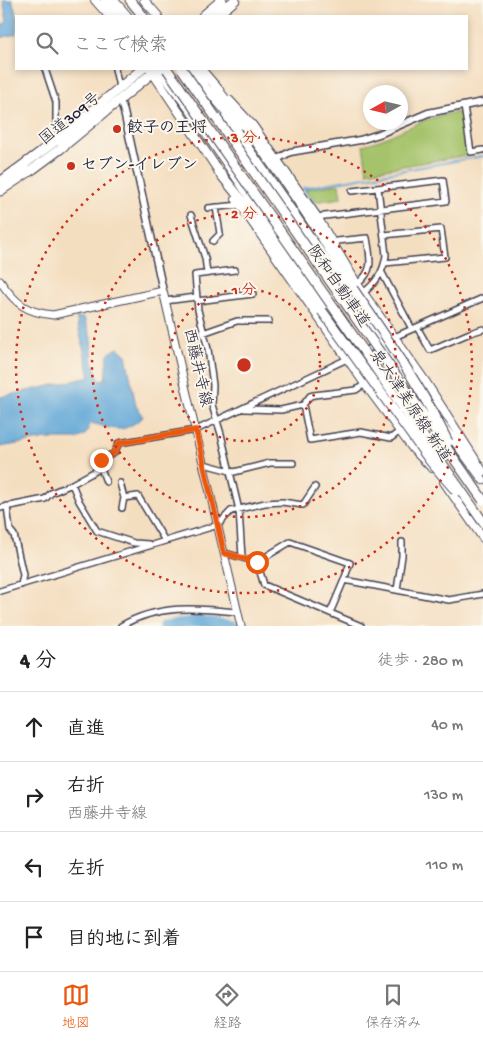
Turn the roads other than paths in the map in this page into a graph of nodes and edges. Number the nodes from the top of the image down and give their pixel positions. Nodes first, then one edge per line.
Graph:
1 (95, 0) edge
2 (105, 0) edge
3 (113, 0) edge
4 (130, 0) edge
5 (139, 0) edge
6 (144, 0) edge
7 (222, 0) edge
8 (235, 0) edge
9 (108, 15) edge
10 (118, 15) edge
11 (126, 15) edge
12 (142, 15) edge
13 (150, 15) edge
14 (157, 15) edge
15 (204, 15) edge
16 (217, 15) edge
17 (45, 70) edge
18 (115, 70) edge
19 (141, 70) edge
20 (155, 70) edge
21 (168, 70) edge
22 (183, 70) edge
23 (193, 70) edge
24 (202, 70) edge
25 (119, 86) junction
26 (212, 88) junction
27 (120, 100) junction
28 (483, 102) edge
29 (464, 106) junction
30 (239, 131) junction
31 (61, 137) junction
32 (483, 150) edge
33 (276, 160) junction
34 (219, 172) junction
35 (0, 182) edge
36 (378, 188) junction
37 (0, 191) edge
38 (352, 191) dead end
39 (240, 205) junction
40 (216, 207) junction
41 (208, 208) dead end
42 (380, 208) junction
43 (191, 216) dead end
44 (317, 217) junction
45 (384, 234) junction
46 (213, 241) dead end
47 (334, 244) junction
48 (385, 263) junction
49 (235, 270) dead end
50 (382, 273) junction
51 (207, 274) junction
52 (0, 281) edge
53 (355, 287) junction
54 (163, 291) junction
55 (363, 293) junction
56 (253, 294) dead end
57 (483, 298) edge
58 (197, 299) junction
59 (166, 302) junction
60 (269, 321) dead end
61 (415, 328) junction
62 (483, 329) edge
63 (203, 332) junction
64 (395, 337) junction
65 (383, 342) junction
66 (358, 354) junction
67 (347, 359) junction
68 (365, 384) junction
69 (303, 405) junction
70 (241, 409) junction
71 (216, 421) junction
72 (196, 430) junction
73 (400, 431) junction
74 (293, 463) dead end
75 (204, 464) junction
76 (101, 468) junction
77 (461, 468) junction
78 (230, 472) junction
79 (483, 472) edge
80 (440, 477) junction
81 (483, 480) edge
82 (106, 482) dead end
83 (120, 483) dead end
84 (72, 484) junction
85 (316, 486) dead end
86 (124, 498) junction
87 (483, 500) edge
88 (7, 506) junction
89 (0, 508) edge
90 (122, 508) dead end
91 (239, 510) junction
92 (483, 523) edge
93 (218, 525) junction
94 (483, 538) edge
95 (165, 541) junction
96 (402, 542) dead end
97 (154, 544) junction
98 (224, 553) junction
99 (242, 557) junction
100 (257, 562) junction
101 (344, 580) junction
102 (21, 585) junction
103 (397, 590) junction
104 (0, 591) edge
105 (483, 594) edge
106 (330, 613) junction
107 (238, 614) junction
108 (122, 626) edge
109 (241, 626) edge
110 (360, 626) edge

1 - 9 main road
2 - 10 main road
3 - 11 highway
4 - 12 highway
5 - 13 main road
6 - 14 main road
7 - 15 highway
8 - 16 highway
17 - 31 street
18 - 25 street
19 - 25 highway, 国道309号
20 - 27 highway, 国道309号
20 - 34 main road
20 - 66 main road, 泉大津美原線 新道
21 - 92 highway, 阪和自動車道, bridge
22 - 77 highway, 阪和自動車道, bridge
23 - 26 main road
24 - 26 main road
25 - 31 highway, 国道309号
26 - 30 highway
26 - 33 main road
26 - 53 highway
27 - 37 highway, 国道309号
27 - 54 street
28 - 29 street
29 - 32 street
29 - 33 street
30 - 53 highway
30 - 65 main road, 泉大津美原線 新道
31 - 35 highway, 国道309号
33 - 44 main road
34 - 39 main road
34 - 92 highway, bridge
36 - 38 street
36 - 42 street
36 - 42 street
39 - 40 street
39 - 67 main road
40 - 41 street
40 - 46 street
42 - 44 street
42 - 45 street
43 - 51 street
44 - 47 main road
45 - 48 street
45 - 48 street
47 - 53 main road
47 - 53 street
48 - 50 street
49 - 51 street
50 - 55 street
50 - 61 street
51 - 58 street
52 - 54 main road
53 - 55 main road
53 - 77 highway, bridge
54 - 59 main road, 西藤井寺線
55 - 64 main road
56 - 58 street
57 - 61 street
58 - 59 street
58 - 63 street
59 - 72 main road, 西藤井寺線
60 - 63 street
61 - 62 street
61 - 64 street
63 - 71 street
64 - 65 street
64 - 79 main road
65 - 66 street
65 - 81 main road, 泉大津美原線 新道
66 - 67 street
66 - 80 main road, 泉大津美原線 新道
67 - 68 main road
67 - 70 street
68 - 69 street
68 - 73 main road
69 - 70 street
69 - 73 street
70 - 71 street
71 - 72 street
71 - 78 street
72 - 75 main road, 西藤井寺線
72 - 76 street
73 - 80 main road
74 - 78 street
75 - 78 street
75 - 93 main road, 西藤井寺線
76 - 82 street
76 - 84 street
77 - 87 highway, 阪和自動車道, bridge
78 - 91 street
80 - 94 main road, 泉大津美原線 新道
83 - 86 street
84 - 88 street
84 - 97 street
85 - 91 street
86 - 90 street
86 - 95 street
88 - 89 street
88 - 102 street
91 - 93 street
91 - 99 street
93 - 95 street
93 - 98 main road, 西藤井寺線
95 - 97 street
96 - 103 street
97 - 102 street
98 - 99 street
98 - 107 main road, 西藤井寺線
99 - 100 street
100 - 101 street
100 - 106 street
101 - 103 street
101 - 106 street
102 - 104 street
103 - 105 street
106 - 110 street
107 - 108 street
107 - 109 main road, 西藤井寺線

